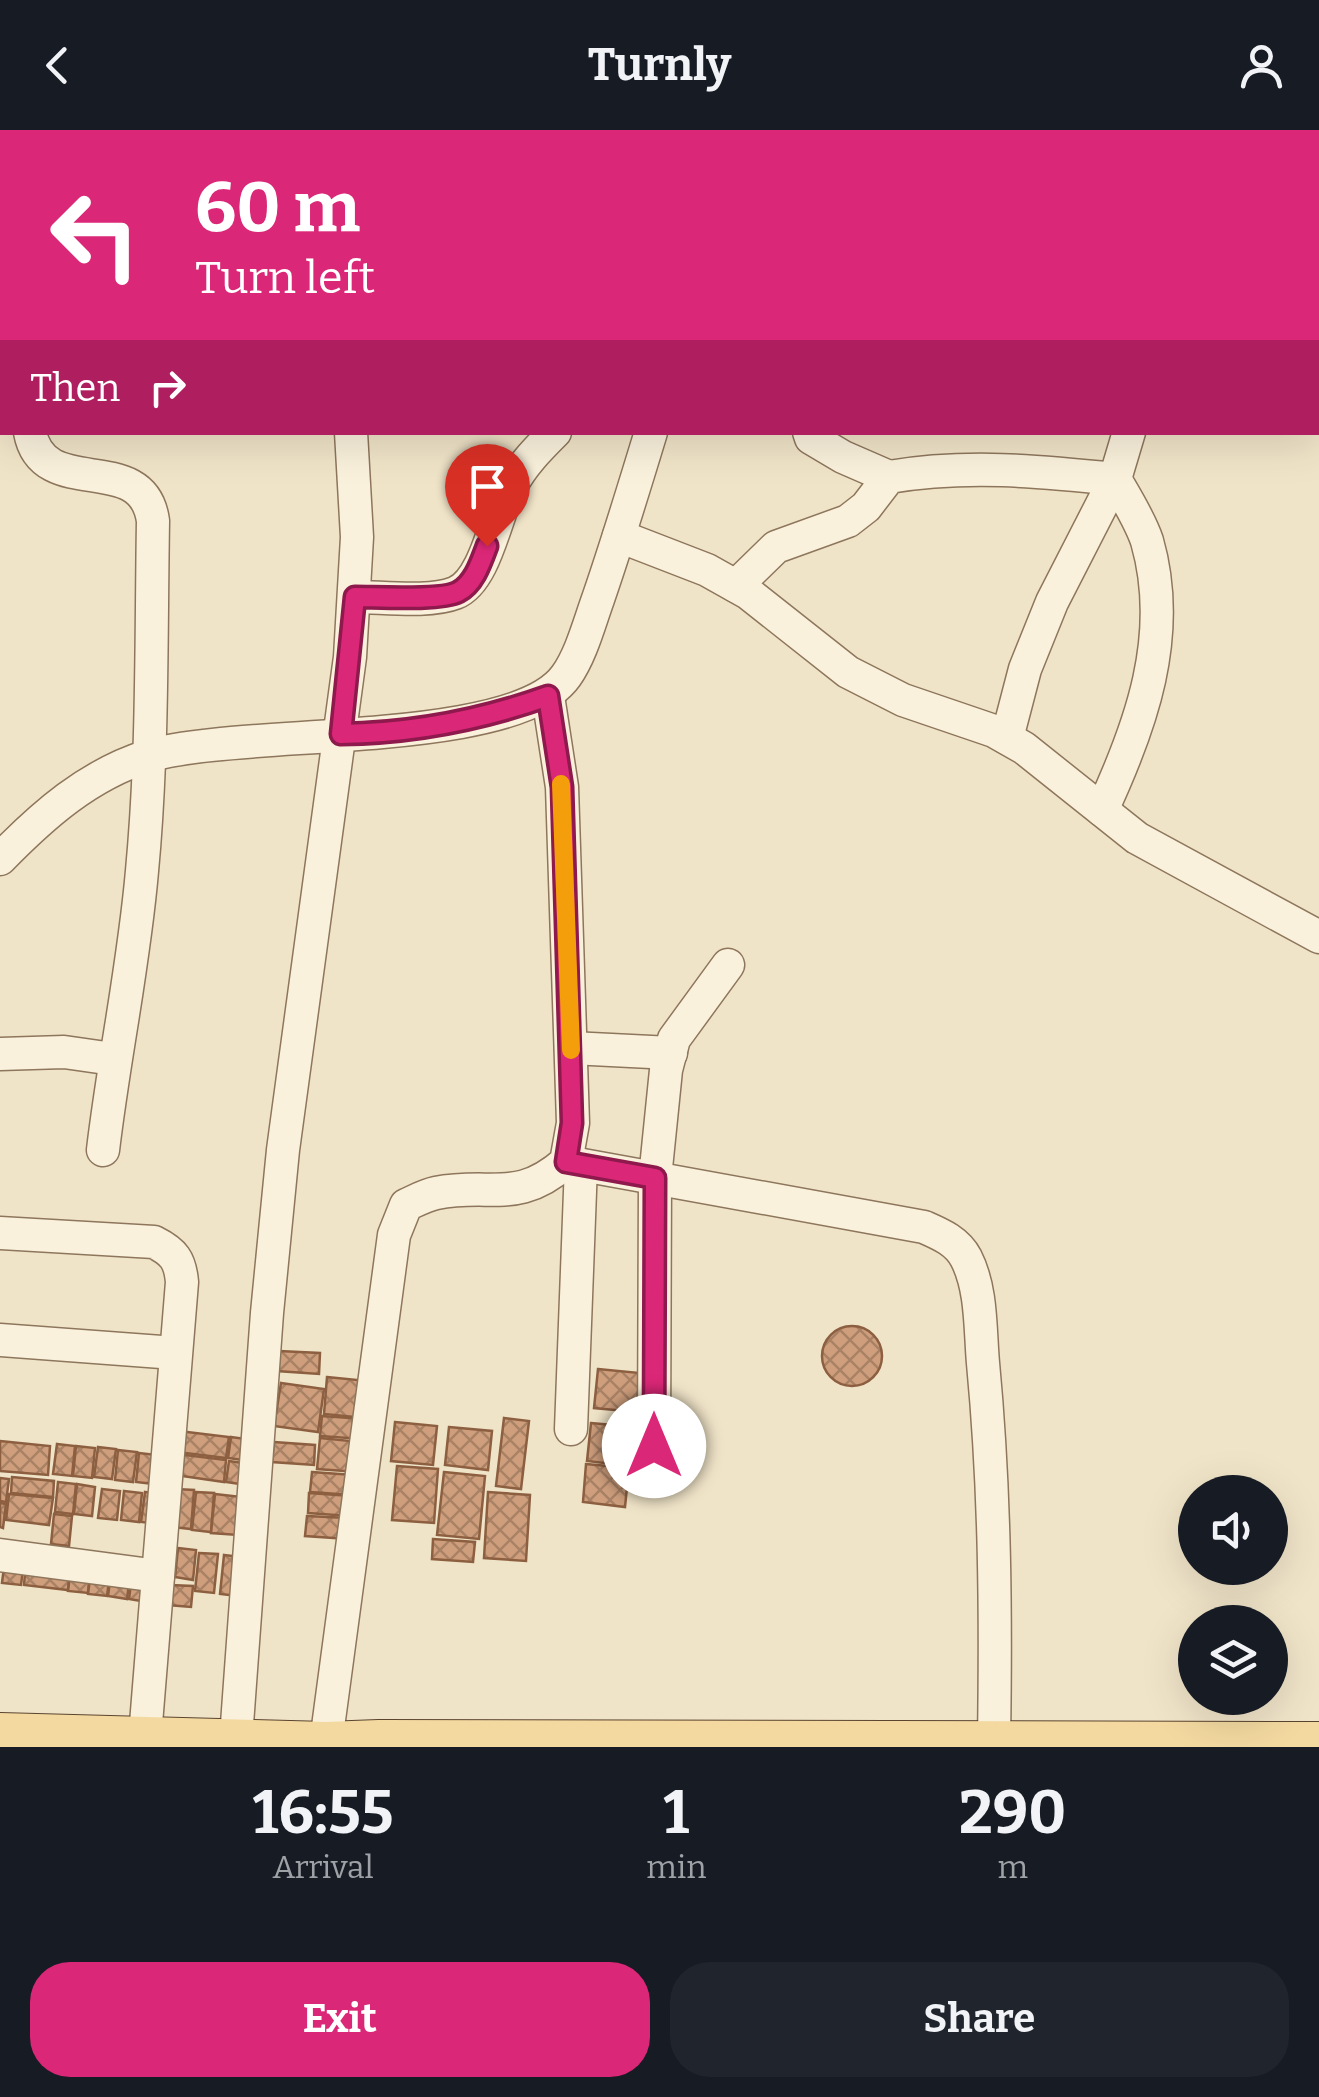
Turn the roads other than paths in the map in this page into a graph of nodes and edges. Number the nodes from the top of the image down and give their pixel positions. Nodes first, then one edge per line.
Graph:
1 (31, 435) edge
2 (351, 435) edge
3 (552, 435) edge
4 (649, 435) edge
5 (810, 435) edge
6 (1127, 435) edge
7 (889, 477) junction
8 (1116, 479) junction
9 (620, 536) junction
10 (736, 586) junction
11 (355, 597) junction
12 (548, 696) junction
13 (341, 734) junction
14 (1007, 738) junction
15 (148, 756) junction
16 (1102, 810) junction
17 (0, 859) edge
18 (1319, 937) edge
19 (728, 965) dead end
20 (570, 1048) junction
21 (671, 1053) junction
22 (0, 1054) edge
23 (113, 1059) junction
24 (103, 1150) dead end
25 (574, 1163) junction
26 (655, 1178) junction
27 (0, 1233) edge
28 (0, 1340) edge
29 (176, 1353) junction
30 (571, 1429) dead end
31 (654, 1446) dead end
32 (0, 1555) edge
33 (158, 1576) junction
34 (0, 1734) edge
35 (145, 1736) junction
36 (236, 1738) junction
37 (994, 1740) junction
38 (326, 1742) junction
39 (1319, 1742) edge

1 - 15 street
2 - 11 street
3 - 11 street
4 - 9 street
5 - 7 street
6 - 8 street
7 - 8 street
7 - 10 street
8 - 14 street
8 - 16 street
9 - 10 street
9 - 12 street
10 - 14 street
11 - 13 street
12 - 13 street
12 - 20 street
13 - 15 street
13 - 36 street
14 - 16 street
15 - 17 street
15 - 23 street
16 - 18 street
19 - 21 street
20 - 21 street
20 - 25 street
21 - 26 street
22 - 23 street
23 - 24 street
25 - 26 street
25 - 30 street
25 - 38 street
26 - 31 street
26 - 37 street
27 - 29 street
28 - 29 street
29 - 33 street
32 - 33 street
33 - 35 street
34 - 35 main road
35 - 36 main road
36 - 38 main road
37 - 38 main road
37 - 39 main road

